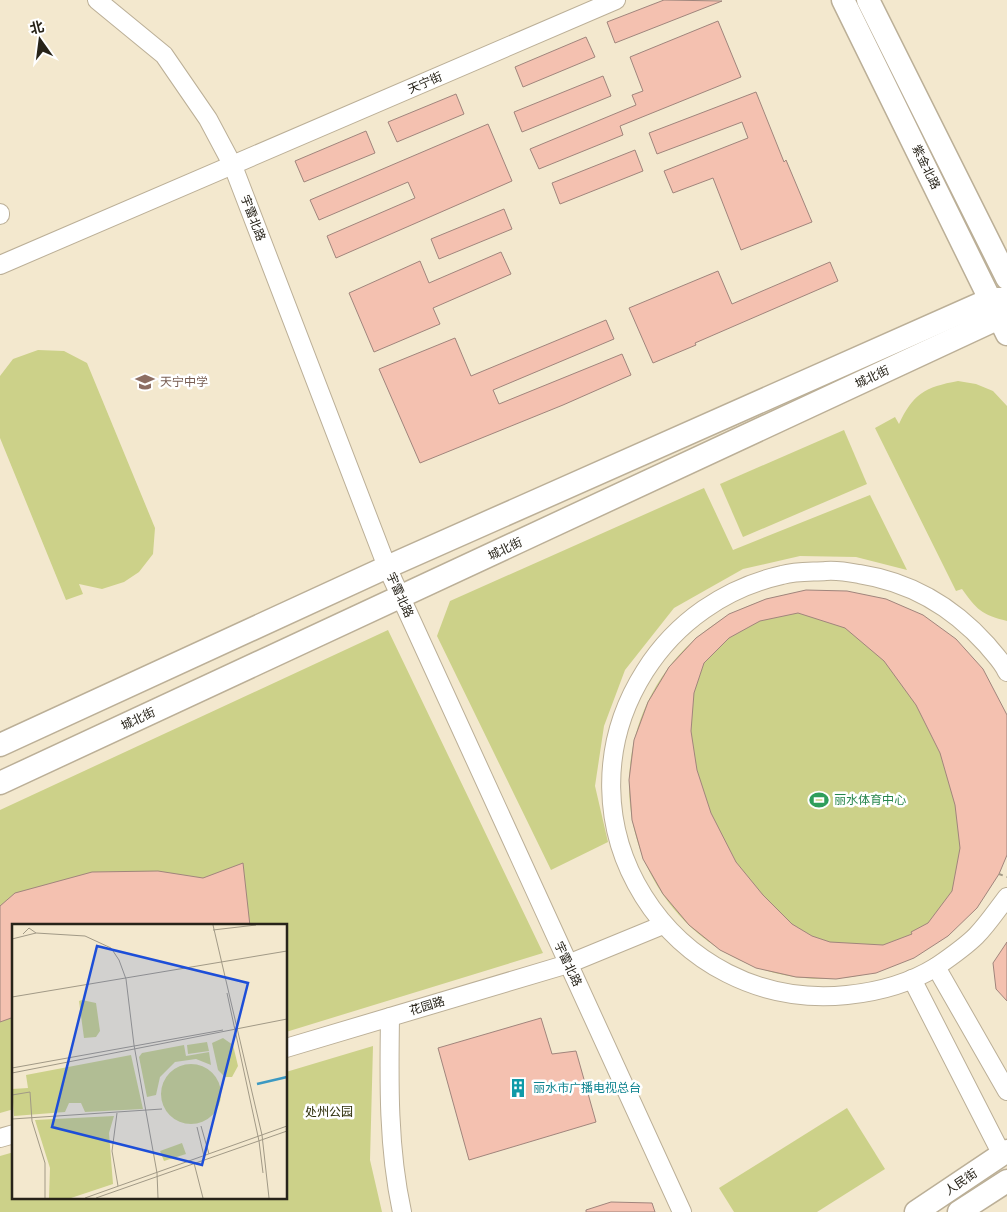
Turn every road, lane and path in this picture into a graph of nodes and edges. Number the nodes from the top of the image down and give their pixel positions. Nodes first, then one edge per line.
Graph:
1 (98, 0) edge
2 (616, 0) edge
3 (844, 0) edge
4 (868, 0) edge
5 (233, 166) junction
6 (0, 265) edge
7 (1007, 278) edge
8 (1002, 312) edge
9 (387, 566) junction
10 (401, 598) junction
11 (1007, 672) edge
12 (0, 745) edge
13 (0, 782) edge
14 (999, 874) dead end
15 (1007, 877) edge
16 (1007, 897) edge
17 (663, 925) junction
18 (568, 964) junction
19 (936, 967) junction
20 (912, 979) junction
21 (390, 1017) junction
22 (288, 1047) edge
23 (1007, 1091) edge
24 (1004, 1153) edge
25 (1007, 1181) edge
26 (402, 1212) edge
27 (682, 1212) edge
28 (916, 1212) edge
29 (960, 1212) edge

1 - 5 street, 宇雷北路
2 - 5 street, 天宁街
3 - 8 main road, 紫金北路
4 - 7 main road, 紫金北路
5 - 6 street, 天宁街
5 - 9 street, 宇雷北路
8 - 9 main road, 城北街
8 - 10 main road, 城北街
9 - 10 street, 宇雷北路
9 - 12 main road, 城北街
10 - 13 main road, 城北街
10 - 18 street, 宇雷北路
11 - 17 street
14 - 15 path
16 - 19 street
17 - 18 street, 花园路
17 - 20 street
18 - 21 street, 花园路
18 - 27 street, 宇雷北路
19 - 20 street
19 - 23 street
20 - 24 street
21 - 22 street, 花园路
21 - 26 street
24 - 28 main road, 人民街
25 - 29 main road, 人民街

